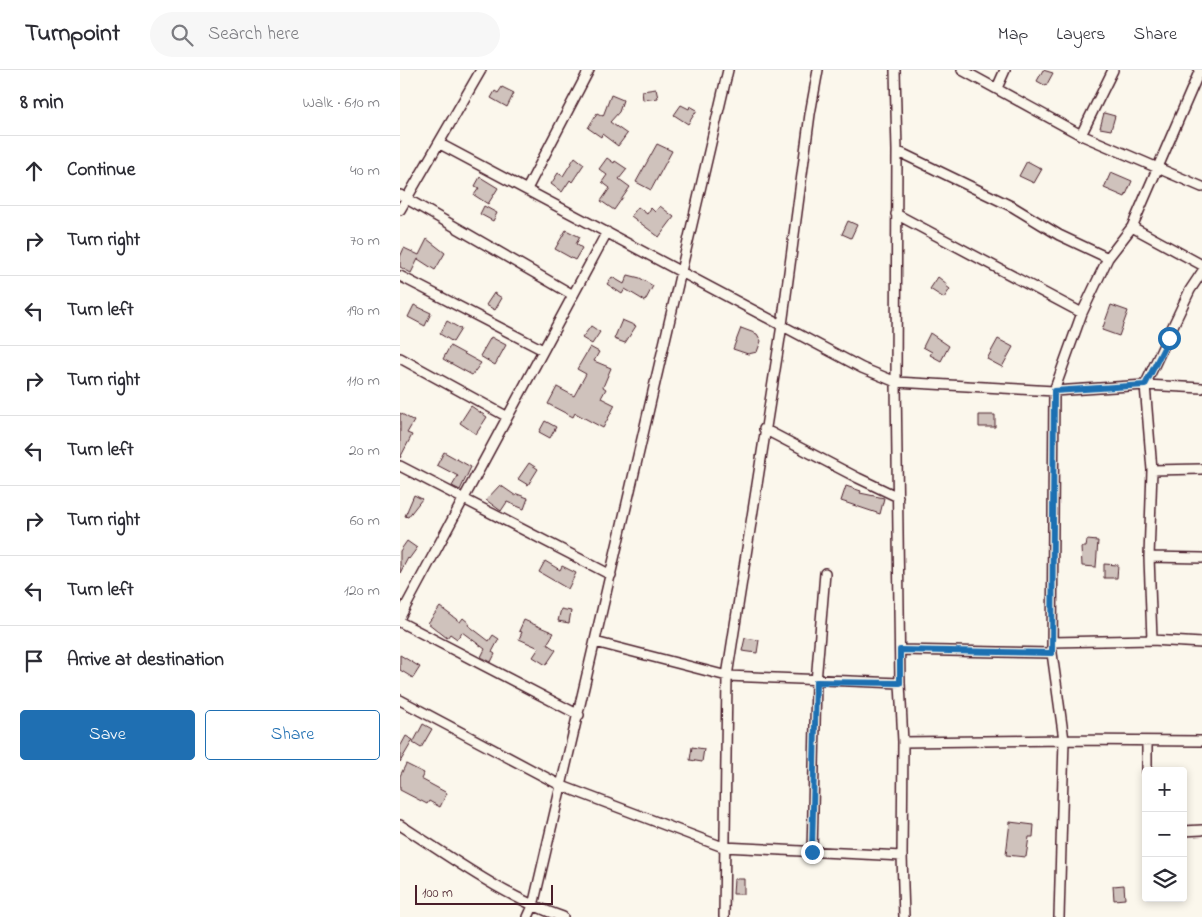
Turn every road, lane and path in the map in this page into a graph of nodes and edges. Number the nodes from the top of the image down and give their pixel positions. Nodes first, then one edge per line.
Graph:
1 (481, 70) edge
2 (589, 70) edge
3 (728, 70) edge
4 (818, 70) edge
5 (895, 70) edge
6 (962, 70) edge
7 (1005, 70) edge
8 (1113, 70) edge
9 (1200, 70) edge
10 (997, 88) junction
11 (1081, 135) junction
12 (440, 144) junction
13 (897, 151) junction
14 (1158, 169) junction
15 (1202, 188) edge
16 (527, 189) junction
17 (403, 197) edge
18 (400, 210) edge
19 (896, 214) junction
20 (1132, 227) junction
21 (607, 232) junction
22 (1108, 258) junction
23 (1202, 264) edge
24 (682, 271) junction
25 (1202, 272) edge
26 (400, 276) edge
27 (573, 294) junction
28 (1082, 313) junction
29 (782, 325) junction
30 (543, 350) junction
31 (400, 358) edge
32 (896, 382) junction
33 (1145, 385) junction
34 (1202, 388) edge
35 (1054, 391) junction
36 (506, 416) junction
37 (764, 429) junction
38 (400, 466) edge
39 (1202, 469) edge
40 (1152, 470) junction
41 (898, 497) junction
42 (463, 499) junction
43 (1149, 557) junction
44 (1202, 558) edge
45 (825, 573) dead end
46 (611, 575) junction
47 (400, 617) edge
48 (400, 622) edge
49 (1152, 640) junction
50 (596, 642) junction
51 (1052, 642) junction
52 (1202, 643) edge
53 (900, 650) junction
54 (1052, 653) junction
55 (726, 676) junction
56 (816, 682) junction
57 (900, 683) junction
58 (400, 700) edge
59 (579, 715) junction
60 (1064, 740) junction
61 (1147, 741) junction
62 (1202, 741) edge
63 (903, 742) junction
64 (1148, 767) edge
65 (562, 786) junction
66 (400, 825) edge
67 (1202, 830) edge
68 (1187, 831) edge
69 (723, 847) junction
70 (812, 852) junction
71 (902, 856) junction
72 (533, 906) junction
73 (528, 917) edge
74 (563, 917) edge
75 (724, 917) edge
76 (904, 917) edge
77 (1058, 917) edge

1 - 12 street
2 - 16 street
3 - 24 street
4 - 29 street
5 - 13 street
6 - 10 street
7 - 10 street
8 - 11 street
9 - 14 street
10 - 11 street
11 - 14 street
12 - 16 street
12 - 17 street
13 - 19 street
13 - 22 street
14 - 15 street
14 - 20 street
16 - 21 street
17 - 18 street
17 - 27 street
19 - 28 street
19 - 32 street
20 - 22 street
20 - 23 street
21 - 24 street
21 - 27 street
22 - 28 street
24 - 29 street
24 - 46 street
25 - 33 street
26 - 30 street
27 - 30 street
28 - 35 street
29 - 32 street
29 - 37 street
30 - 36 street
31 - 36 street
32 - 35 street
32 - 41 street
33 - 34 street
33 - 35 street
33 - 40 street
35 - 51 street
36 - 42 street
37 - 41 street
37 - 55 street
38 - 42 street
39 - 40 street
40 - 43 street
41 - 53 street
42 - 46 street
42 - 47 street
43 - 44 street
43 - 49 street
45 - 56 street
46 - 50 street
48 - 59 street
49 - 51 street
49 - 52 street
50 - 55 street
50 - 59 street
51 - 54 street
53 - 54 street
53 - 57 street
54 - 60 street
55 - 56 street
55 - 69 street
56 - 57 street
56 - 70 street
57 - 63 street
58 - 65 street
59 - 65 street
60 - 61 street
60 - 63 street
60 - 77 street
61 - 62 street
61 - 64 street
63 - 71 street
65 - 69 street
65 - 72 street
66 - 72 street
67 - 68 street
69 - 70 street
69 - 75 street
70 - 71 street
71 - 76 street
72 - 73 street
72 - 74 street

